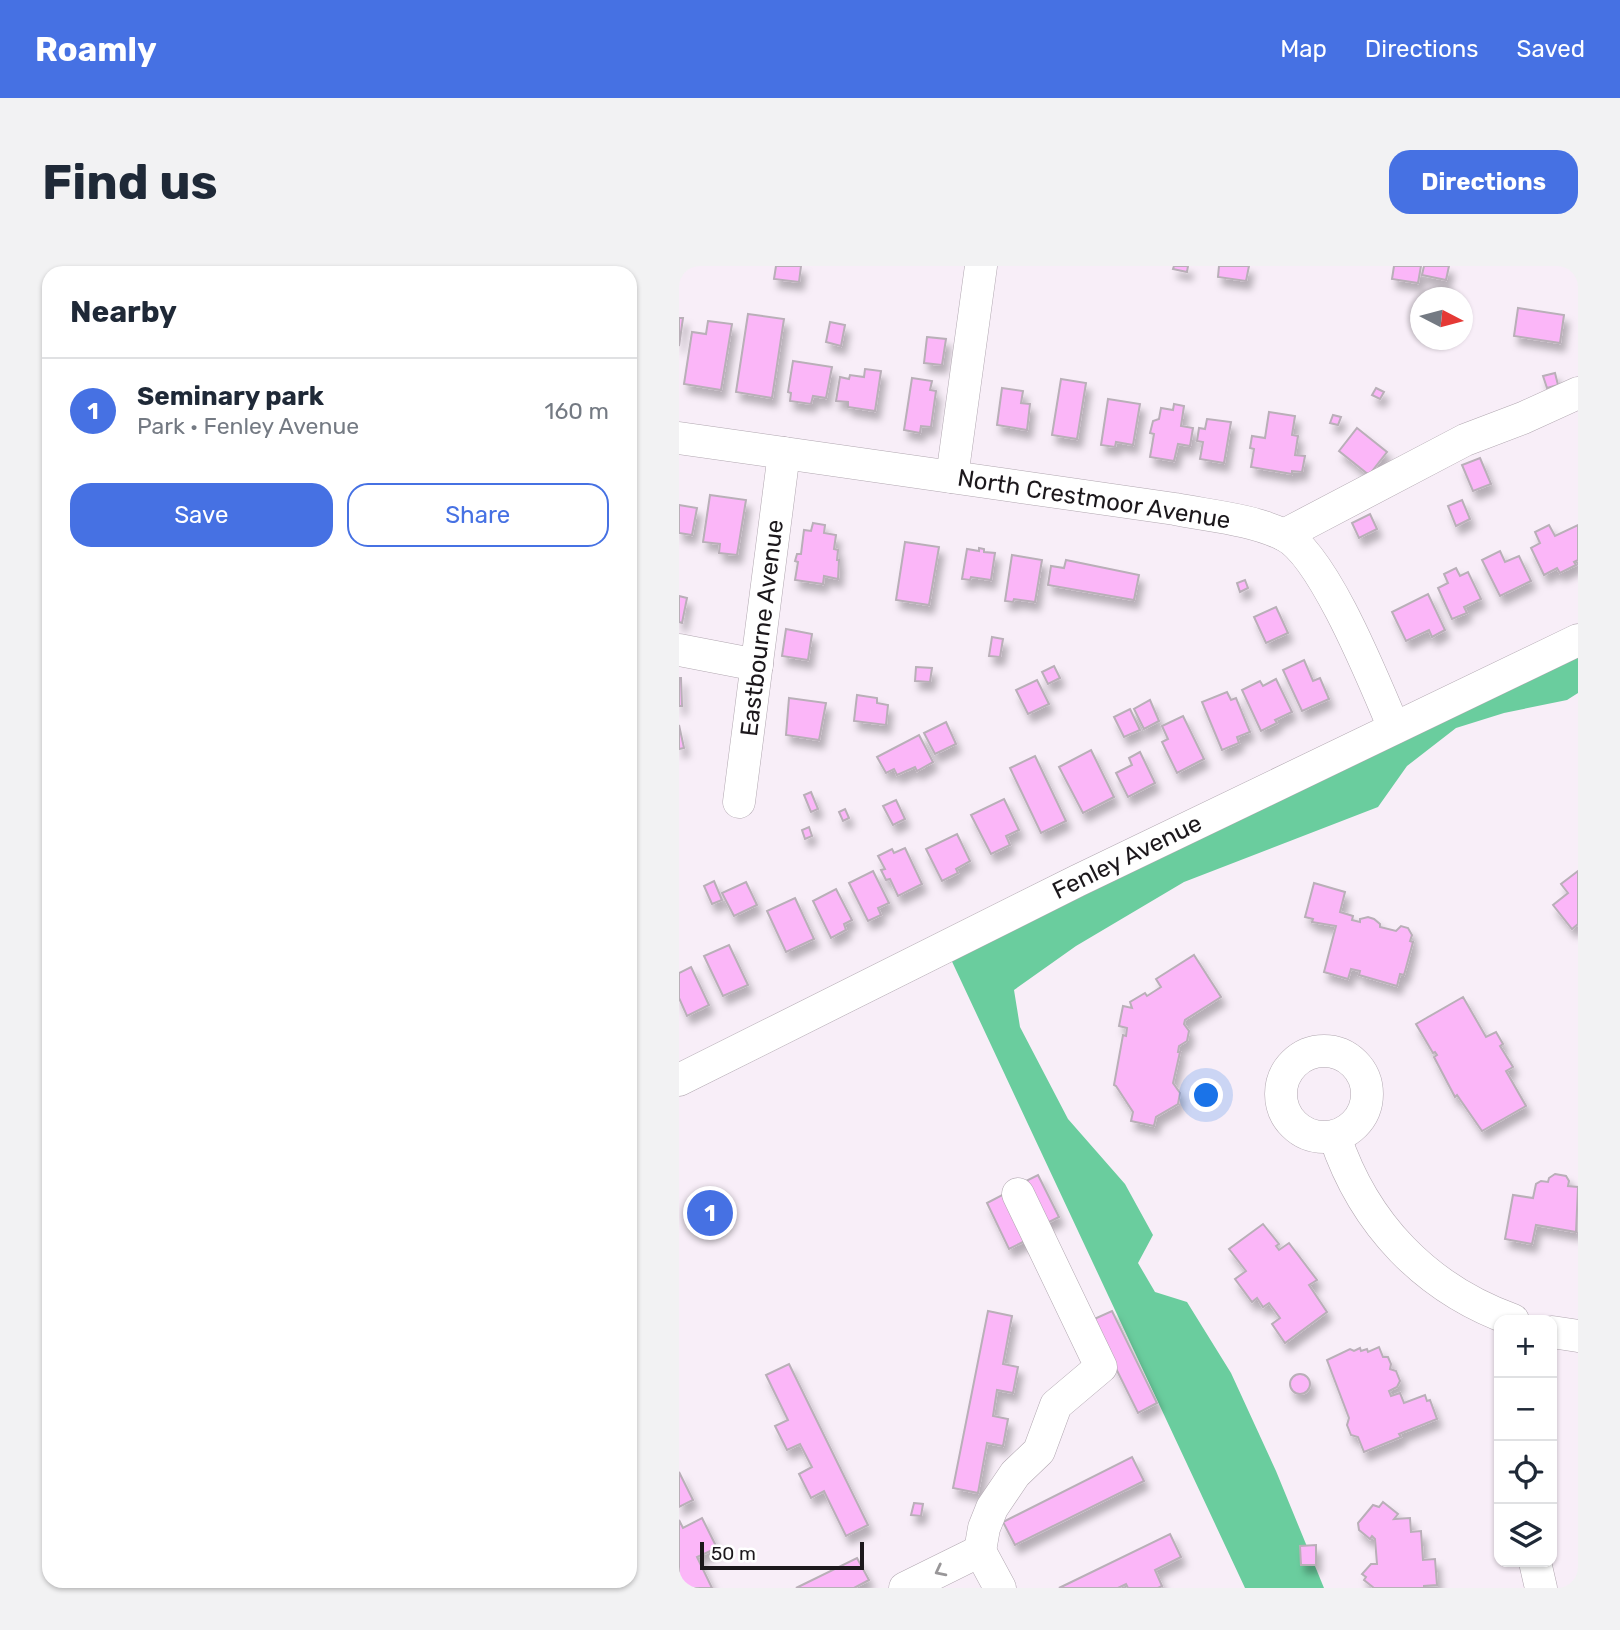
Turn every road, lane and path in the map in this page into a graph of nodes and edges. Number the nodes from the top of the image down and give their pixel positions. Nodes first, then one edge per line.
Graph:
1 (981, 266) edge
2 (1578, 393) edge
3 (679, 438) edge
4 (784, 453) junction
5 (952, 477) junction
6 (1283, 535) junction
7 (1578, 640) edge
8 (679, 650) edge
9 (757, 665) junction
10 (1394, 728) junction
11 (739, 802) dead end
12 (679, 1080) edge
13 (1335, 1137) dead end
14 (1018, 1194) dead end
15 (1502, 1315) edge
16 (979, 1551) junction
17 (1536, 1567) edge
18 (905, 1588) edge
19 (1000, 1588) edge
20 (1541, 1588) edge

1 - 5 street
2 - 6 street
3 - 4 street, North Crestmoor Avenue
4 - 5 street, North Crestmoor Avenue
4 - 9 street, Eastbourne Avenue
5 - 6 street, North Crestmoor Avenue
6 - 10 street, North Crestmoor Avenue
7 - 10 street, Fenley Avenue
8 - 9 street
9 - 11 street, Eastbourne Avenue
10 - 12 street, Fenley Avenue
13 - 15 street
14 - 16 street
16 -> 18 street
16 - 19 street
17 - 20 street

